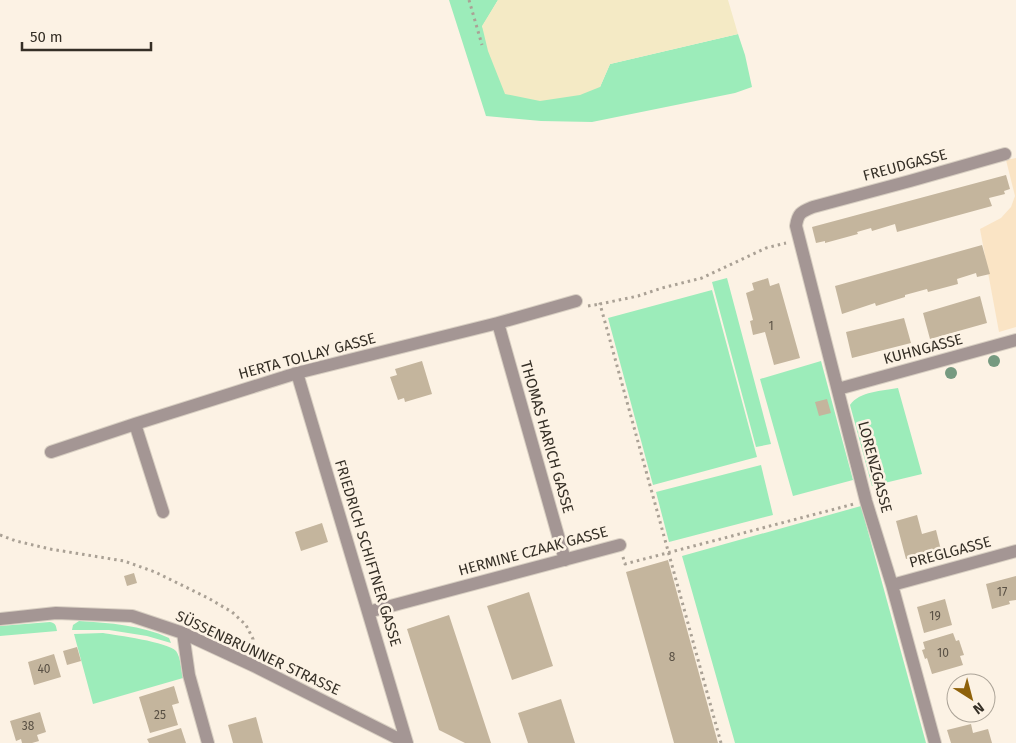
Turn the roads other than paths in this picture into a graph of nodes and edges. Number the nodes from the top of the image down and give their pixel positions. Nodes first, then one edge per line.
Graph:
1 (1005, 154) dead end
2 (813, 207) joint
3 (576, 301) dead end
4 (498, 323) junction
5 (1016, 340) edge
6 (297, 373) junction
7 (838, 389) junction
8 (136, 424) junction
9 (51, 452) dead end
10 (163, 512) dead end
11 (620, 545) road end
12 (1016, 551) edge
13 (565, 560) junction
14 (892, 585) junction
15 (368, 612) junction
16 (0, 619) edge
17 (183, 633) junction
18 (208, 743) edge
19 (407, 743) edge
20 (935, 743) edge

1 - 2 street, FREUDGASSE
2 - 7 street, LORENZGASSE
3 - 4 street, HERTA TOLLAY GASSE
4 - 6 street, HERTA TOLLAY GASSE
4 - 13 street, THOMAS HARICH GASSE
5 - 7 street, KUHNGASSE
6 - 8 street, HERTA TOLLAY GASSE
6 - 15 street, FRIEDRICH SCHIFTNER GASSE
7 - 14 street, LORENZGASSE
8 - 9 street, HERTA TOLLAY GASSE
8 - 10 street
11 - 13 street, HERMINE CZAAK GASSE
12 - 14 street, PREGLGASSE
13 - 15 street, HERMINE CZAAK GASSE
14 - 20 street, LORENZGASSE
15 - 19 street, FRIEDRICH SCHIFTNER GASSE
16 - 17 street, SÜSSENBRUNNER STRASSE
17 - 18 street
17 - 19 street, SÜSSENBRUNNER STRASSE

